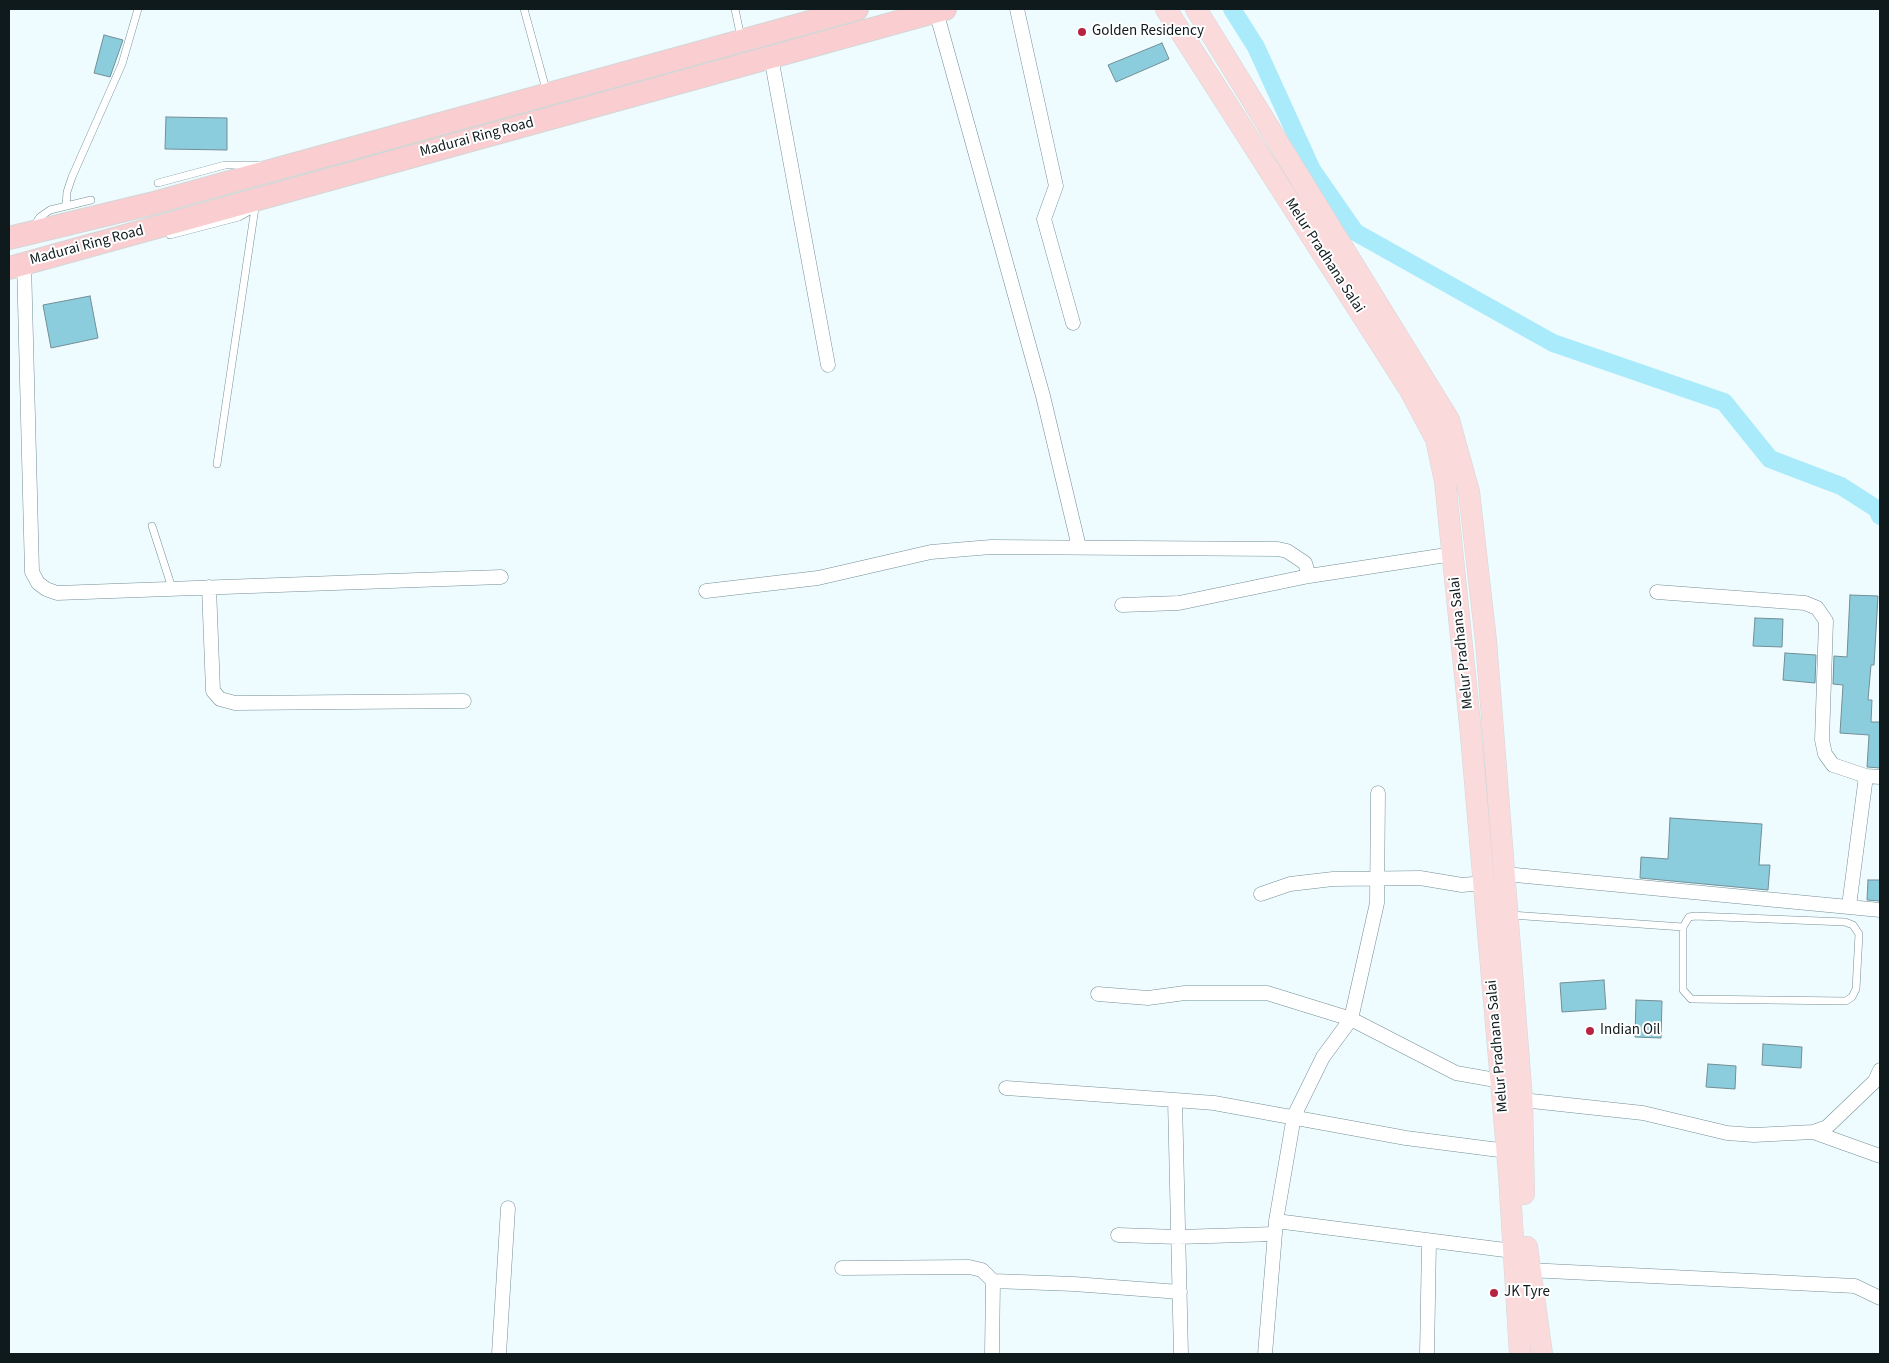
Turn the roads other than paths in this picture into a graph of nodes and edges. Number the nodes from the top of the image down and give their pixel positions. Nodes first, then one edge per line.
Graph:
1 (138, 9) edge
2 (524, 9) edge
3 (735, 9) edge
4 (857, 9) edge
5 (1017, 9) edge
6 (1166, 9) edge
7 (1196, 9) edge
8 (941, 10) edge
9 (742, 40) junction
10 (771, 57) junction
11 (548, 94) junction
12 (277, 167) junction
13 (158, 183) dead end
14 (281, 193) junction
15 (91, 200) dead end
16 (66, 206) junction
17 (255, 208) junction
18 (19, 235) edge
19 (170, 235) dead end
20 (67, 260) dead end
21 (23, 264) edge
22 (1073, 323) dead end
23 (828, 364) dead end
24 (217, 464) dead end
25 (152, 526) dead end
26 (1079, 547) junction
27 (1453, 554) junction
28 (1309, 576) junction
29 (501, 577) dead end
30 (209, 587) junction
31 (172, 588) junction
32 (706, 591) dead end
33 (1657, 592) dead end
34 (1122, 605) dead end
35 (464, 701) dead end
36 (1866, 776) junction
37 (1880, 777) edge
38 (1378, 793) dead end
39 (1505, 874) junction
40 (1377, 880) junction
41 (1484, 883) junction
42 (1262, 894) dead end
43 (1849, 906) junction
44 (1880, 910) edge
45 (1508, 915) junction
46 (1683, 927) junction
47 (1098, 994) dead end
48 (1351, 1019) junction
49 (1880, 1070) edge
50 (1500, 1081) junction
51 (1006, 1088) dead end
52 (1864, 1092) junction
53 (1880, 1092) edge
54 (1175, 1100) junction
55 (1522, 1100) junction
56 (1294, 1116) junction
57 (1813, 1132) junction
58 (1506, 1151) junction
59 (1880, 1156) edge
60 (508, 1208) dead end
61 (1275, 1227) junction
62 (1118, 1235) dead end
63 (1178, 1237) junction
64 (1429, 1242) junction
65 (1513, 1251) junction
66 (842, 1268) dead end
67 (1528, 1270) junction
68 (993, 1281) junction
69 (1180, 1292) junction
70 (1880, 1298) edge
71 (499, 1354) edge
72 (992, 1354) edge
73 (1181, 1354) edge
74 (1265, 1354) edge
75 (1427, 1354) edge
76 (1520, 1354) edge
77 (1542, 1354) edge

1 - 16 lane
2 - 11 lane
3 - 9 lane
4 - 9 highway, Madurai Ring Road
5 - 22 street
6 - 27 main road, Melur Pradhana Salai
7 - 39 main road, Melur Pradhana Salai
8 - 10 highway, Madurai Ring Road
8 - 26 street
9 - 11 highway, Madurai Ring Road
10 - 14 highway, Madurai Ring Road
10 - 23 street
11 - 12 highway, Madurai Ring Road
12 - 13 lane
12 - 18 highway, Madurai Ring Road
14 - 17 lane
14 - 21 highway, Madurai Ring Road
15 - 16 lane
16 - 18 lane
17 - 19 lane
17 - 24 lane
20 - 21 lane
21 - 31 street
25 - 31 lane
26 - 28 street
26 - 32 street
27 - 28 street
27 - 41 main road, Melur Pradhana Salai
28 - 34 street
29 - 30 street
30 - 31 street
30 - 35 street
33 - 36 street
36 - 37 street
36 - 43 street
38 - 40 street
39 - 43 street
39 - 45 main road, Melur Pradhana Salai
40 - 41 street
40 - 42 street
40 - 48 street
41 - 50 main road, Melur Pradhana Salai
43 - 44 street
45 - 46 lane
45 - 55 main road, Melur Pradhana Salai
46 - 46 lane
47 - 48 street
48 - 50 street
48 - 56 street
49 - 52 street
50 - 58 main road, Melur Pradhana Salai
51 - 54 street
52 - 53 street
52 - 57 street
54 - 56 street
54 - 63 street
55 - 57 street
55 - 67 main road, Melur Pradhana Salai
56 - 58 street
56 - 61 street
57 - 59 street
58 - 65 main road, Melur Pradhana Salai
60 - 71 street
61 - 63 street
61 - 64 street
61 - 74 street
62 - 63 street
63 - 69 street
64 - 65 street
64 - 75 street
65 - 76 main road, Melur Pradhana Salai
66 - 68 street
67 - 70 street
67 - 77 main road, Melur Pradhana Salai
68 - 69 street
68 - 72 street
69 - 73 street

